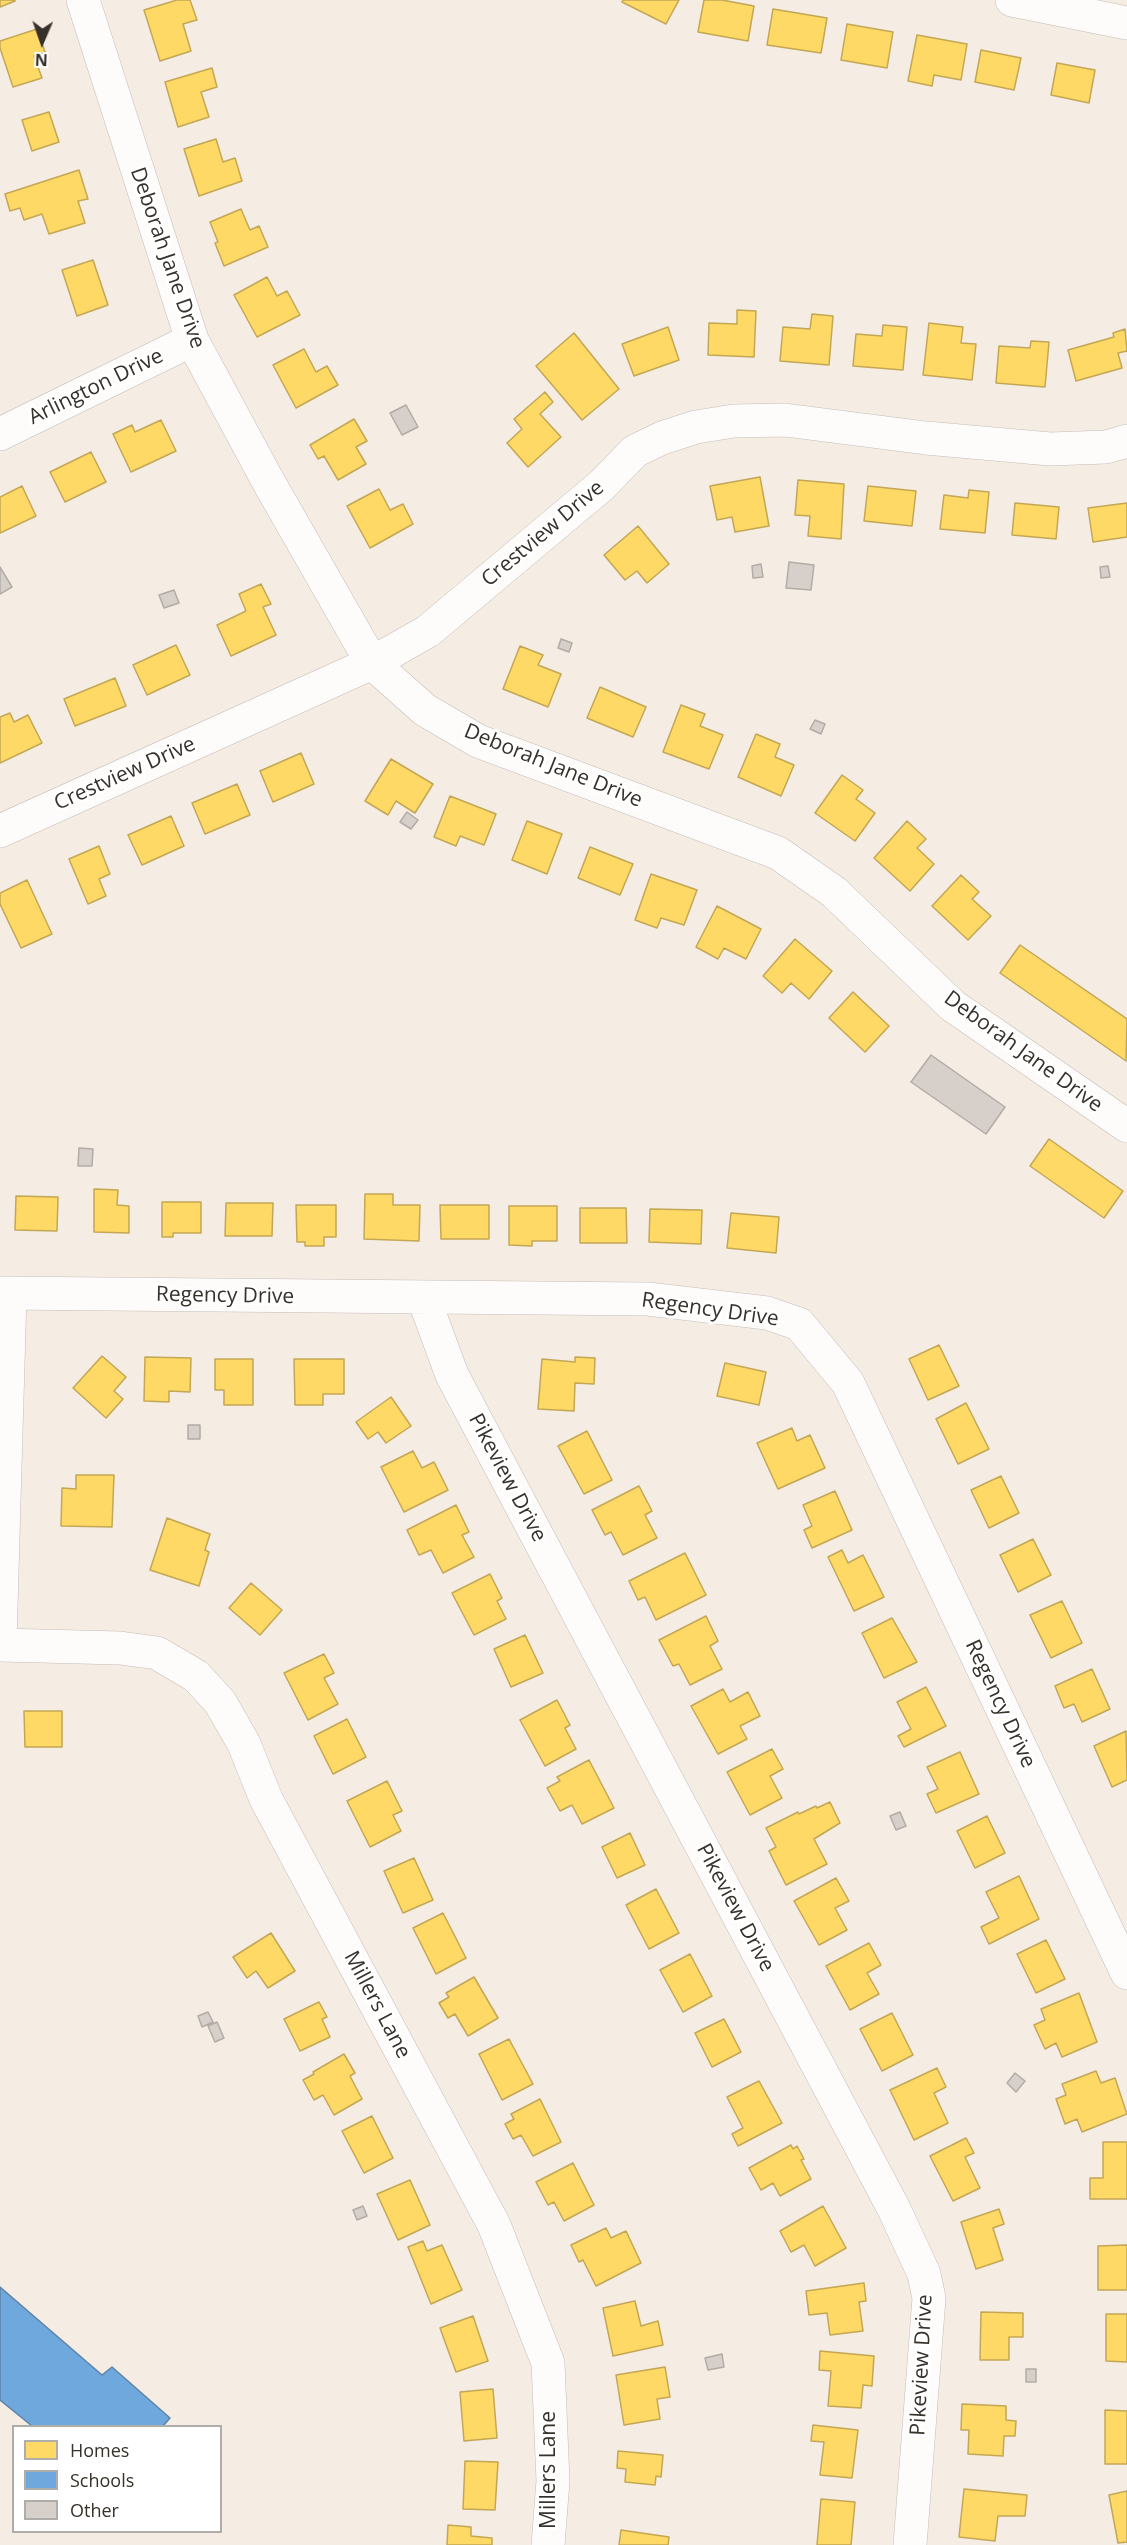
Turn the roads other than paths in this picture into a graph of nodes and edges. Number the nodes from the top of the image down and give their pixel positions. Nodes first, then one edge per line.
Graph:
1 (83, 0) edge
2 (1012, 0) edge
3 (1127, 23) edge
4 (192, 340) junction
5 (0, 434) edge
6 (1127, 441) edge
7 (372, 663) junction
8 (0, 831) edge
9 (1127, 1125) edge
10 (5, 1293) edge
11 (424, 1299) junction
12 (0, 1643) edge
13 (1127, 1973) edge
14 (548, 2545) edge
15 (910, 2545) edge

1 - 4 street, Deborah Jane Drive
2 - 3 street
4 - 5 street, Arlington Drive
4 - 7 street, Deborah Jane Drive
6 - 7 street, Crestview Drive
7 - 8 street, Crestview Drive
7 - 9 street, Deborah Jane Drive
10 - 11 street, Regency Drive
10 - 12 street
11 - 13 street, Regency Drive
11 - 15 street, Pikeview Drive
12 - 14 street, Millers Lane

